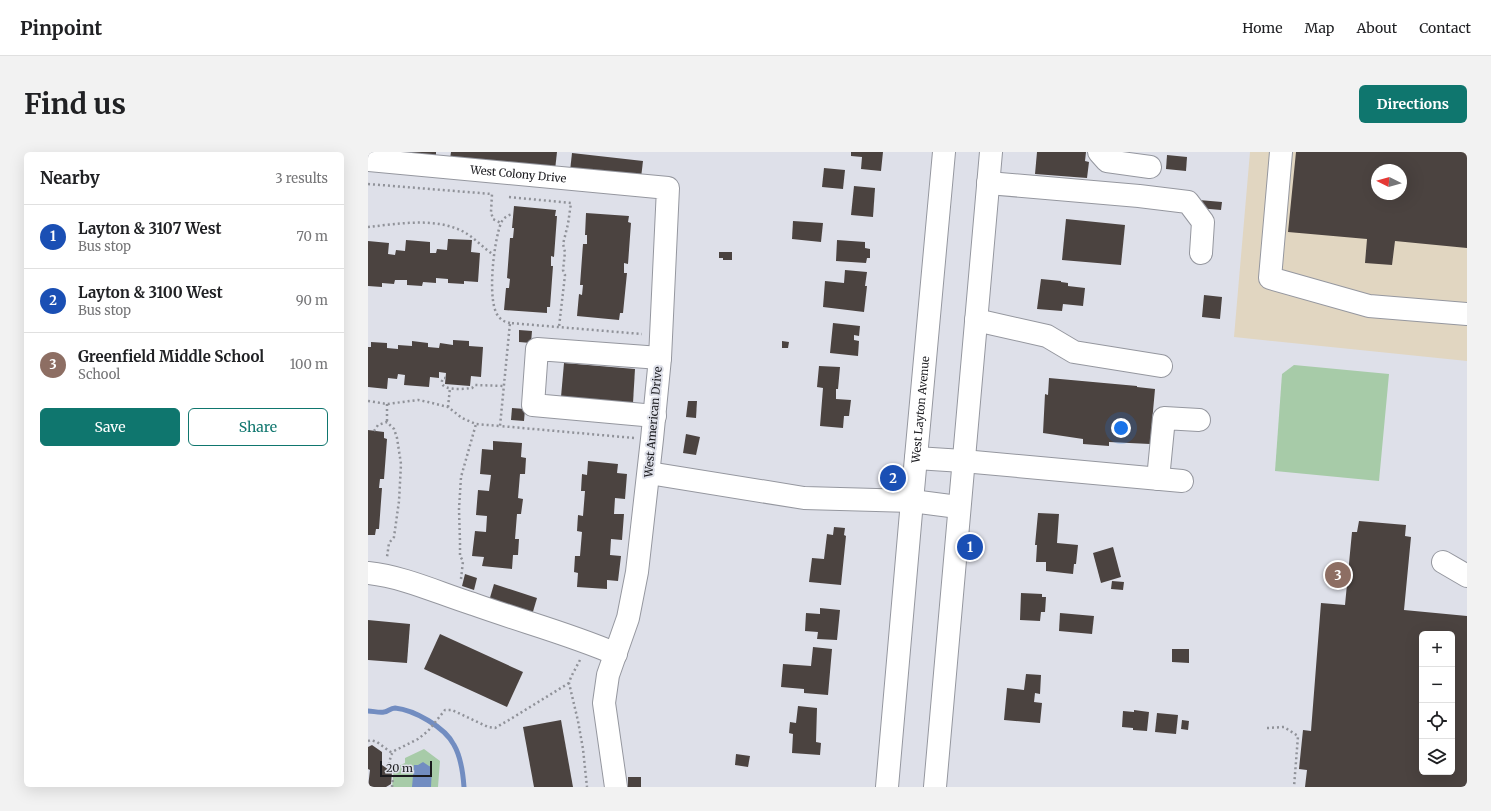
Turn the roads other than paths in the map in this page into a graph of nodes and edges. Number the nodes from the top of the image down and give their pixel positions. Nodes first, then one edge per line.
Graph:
1 (944, 152) edge
2 (991, 152) edge
3 (1099, 152) edge
4 (1281, 152) edge
5 (368, 160) edge
6 (1150, 167) dead end
7 (988, 183) junction
8 (668, 188) joint
9 (1201, 253) dead end
10 (1467, 314) edge
11 (976, 320) junction
12 (660, 358) junction
13 (1162, 366) dead end
14 (655, 416) junction
15 (1199, 420) dead end
16 (916, 458) junction
17 (963, 461) junction
18 (649, 473) junction
19 (1158, 479) junction
20 (1182, 481) dead end
21 (912, 501) junction
22 (958, 507) junction
23 (1443, 562) dead end
24 (376, 574) edge
25 (1467, 576) edge
26 (616, 654) junction
27 (616, 787) edge
28 (887, 787) edge
29 (935, 787) edge

1 - 16 main road, West Layton Avenue
2 - 7 main road
3 - 6 main road
4 - 10 main road
5 - 8 main road, West Colony Drive
7 - 9 main road
7 - 11 main road
8 - 12 main road, West American Drive
11 - 13 main road
11 - 17 main road
12 - 14 main road, West American Drive
12 - 14 main road
14 - 18 main road, West American Drive
15 - 19 main road
16 - 17 main road
16 - 21 main road, West Layton Avenue
17 - 19 main road
17 - 22 main road
18 - 21 main road
18 - 26 main road, West American Drive
19 - 20 main road
21 - 22 main road
21 - 28 main road, West Layton Avenue
22 - 29 main road
23 - 25 main road
24 - 26 main road
26 - 27 main road, West American Drive

